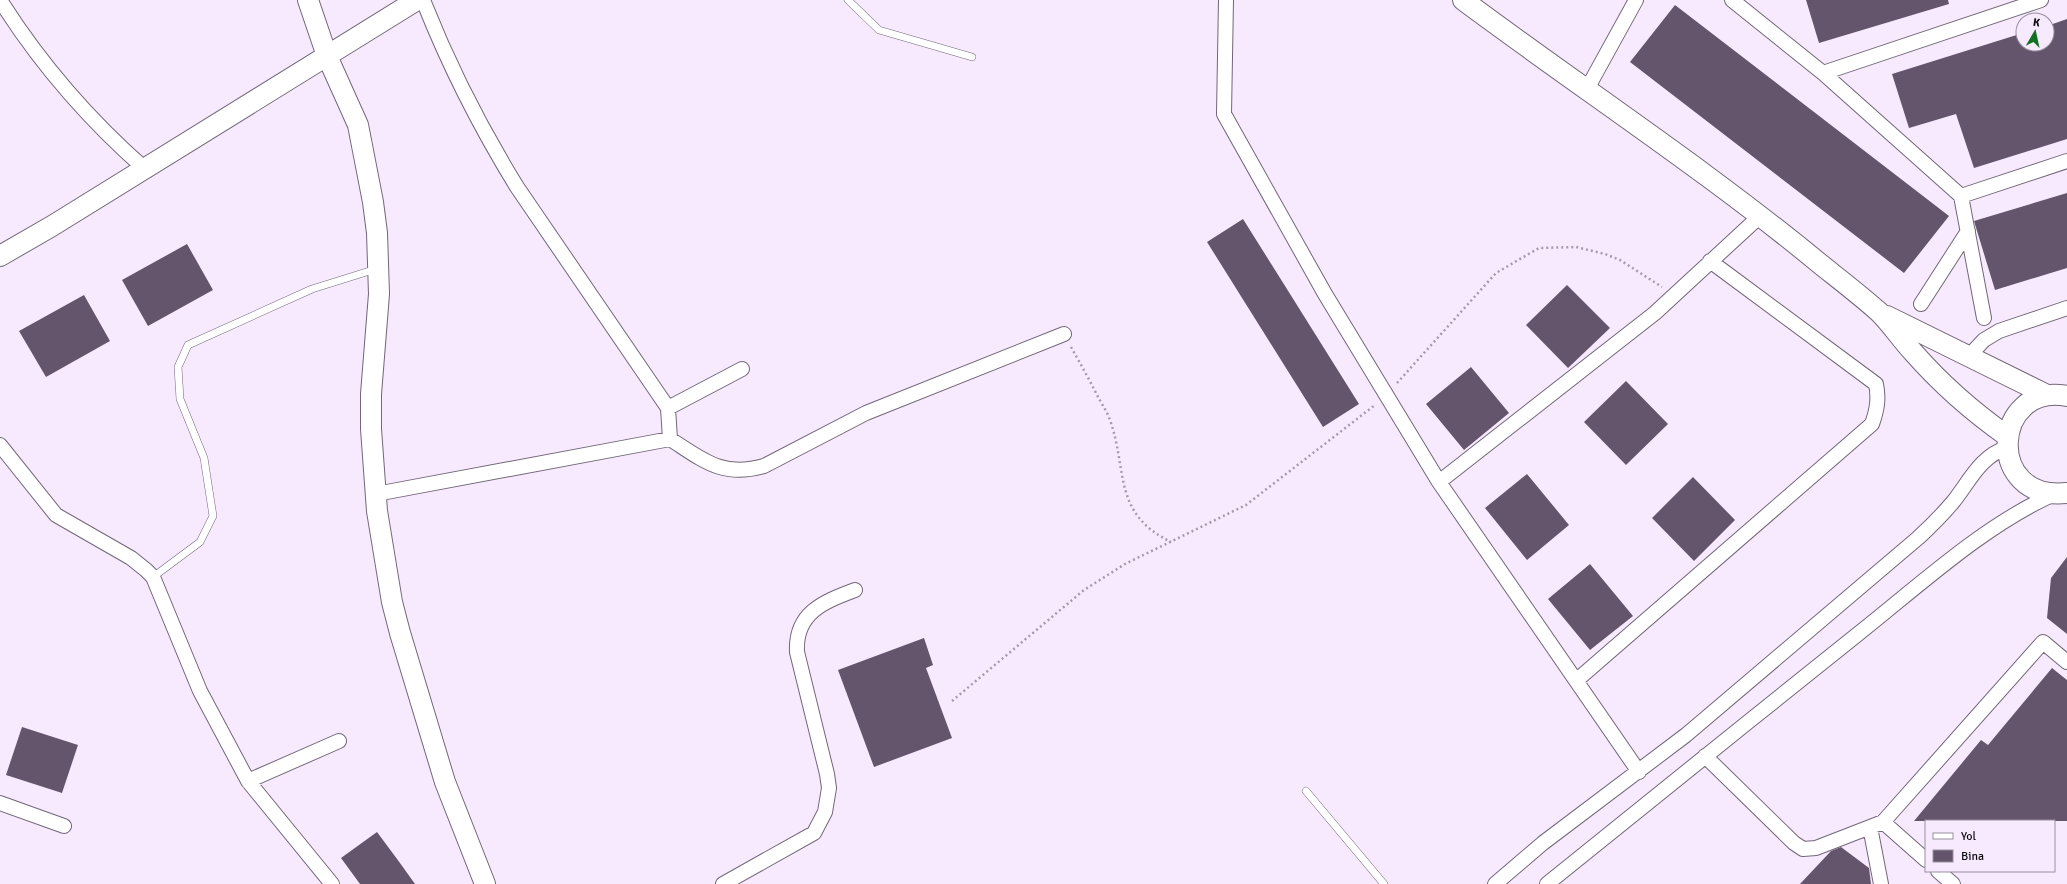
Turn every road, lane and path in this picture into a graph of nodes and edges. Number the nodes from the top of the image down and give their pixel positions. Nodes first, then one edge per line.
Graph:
1 (0, 0) edge
2 (308, 0) edge
3 (417, 0) edge
4 (423, 0) edge
5 (848, 0) edge
6 (1226, 0) edge
7 (1463, 0) edge
8 (1636, 0) edge
9 (1732, 0) edge
10 (2041, 0) edge
11 (328, 56) junction
12 (972, 57) dead end
13 (1823, 73) junction
14 (1587, 89) junction
15 (2067, 162) edge
16 (144, 169) junction
17 (1961, 196) junction
18 (1760, 216) junction
19 (1968, 231) junction
20 (0, 256) edge
21 (1710, 261) junction
22 (379, 268) junction
23 (1674, 294) junction
24 (1921, 304) dead end
25 (2067, 308) edge
26 (1879, 313) junction
27 (1984, 318) dead end
28 (1064, 334) joint
29 (1969, 356) junction
30 (742, 369) dead end
31 (1386, 395) junction
32 (2047, 395) junction
33 (2067, 396) edge
34 (668, 408) junction
35 (670, 438) junction
36 (2007, 442) junction
37 (0, 445) edge
38 (1439, 482) junction
39 (2061, 493) edge
40 (376, 494) junction
41 (1171, 542) junction
42 (153, 577) junction
43 (855, 590) dead end
44 (2067, 662) edge
45 (1577, 680) junction
46 (952, 700) dead end
47 (339, 741) dead end
48 (1705, 756) junction
49 (1639, 772) junction
50 (248, 781) junction
51 (1306, 790) dead end
52 (0, 803) edge
53 (1883, 822) junction
54 (64, 826) dead end
55 (1870, 827) junction
56 (1925, 859) edge
57 (1939, 872) edge
58 (332, 884) edge
59 (485, 884) edge
60 (723, 884) edge
61 (1384, 884) edge
62 (1495, 884) edge
63 (1547, 884) edge
64 (1881, 884) edge
65 (1953, 884) edge

1 - 16 street
2 - 11 street
3 - 11 street
4 - 34 street
5 - 12 lane
6 - 31 street
7 - 14 street
8 - 14 street
9 - 13 street
10 - 13 street
11 - 16 street
11 - 22 street
13 - 17 street
14 - 18 street
15 - 17 street
16 - 20 street
17 - 19 street
18 - 21 street
18 - 26 street
19 - 24 street
19 - 27 street
21 - 23 street
21 - 45 street
22 - 40 street
22 - 42 lane
23 - 31 path
23 - 38 street
25 - 29 street
26 - 29 street
26 - 36 street
28 - 35 street
28 - 41 path
29 - 32 street
30 - 34 street
31 - 38 street
31 - 41 path
32 - 33 street
32 - 36 street
34 - 35 street
35 - 40 street
36 - 39 street
36 - 49 street
37 - 42 street
38 - 45 street
39 - 48 street
40 - 59 street
41 - 46 path
42 - 50 street
43 - 60 street
44 - 53 street
45 - 49 street
47 - 50 street
48 - 55 street
48 - 63 street
49 - 62 street
50 - 58 street
51 - 61 lane
52 - 54 street
53 - 55 street
53 - 56 street
55 - 64 street
57 - 65 street

